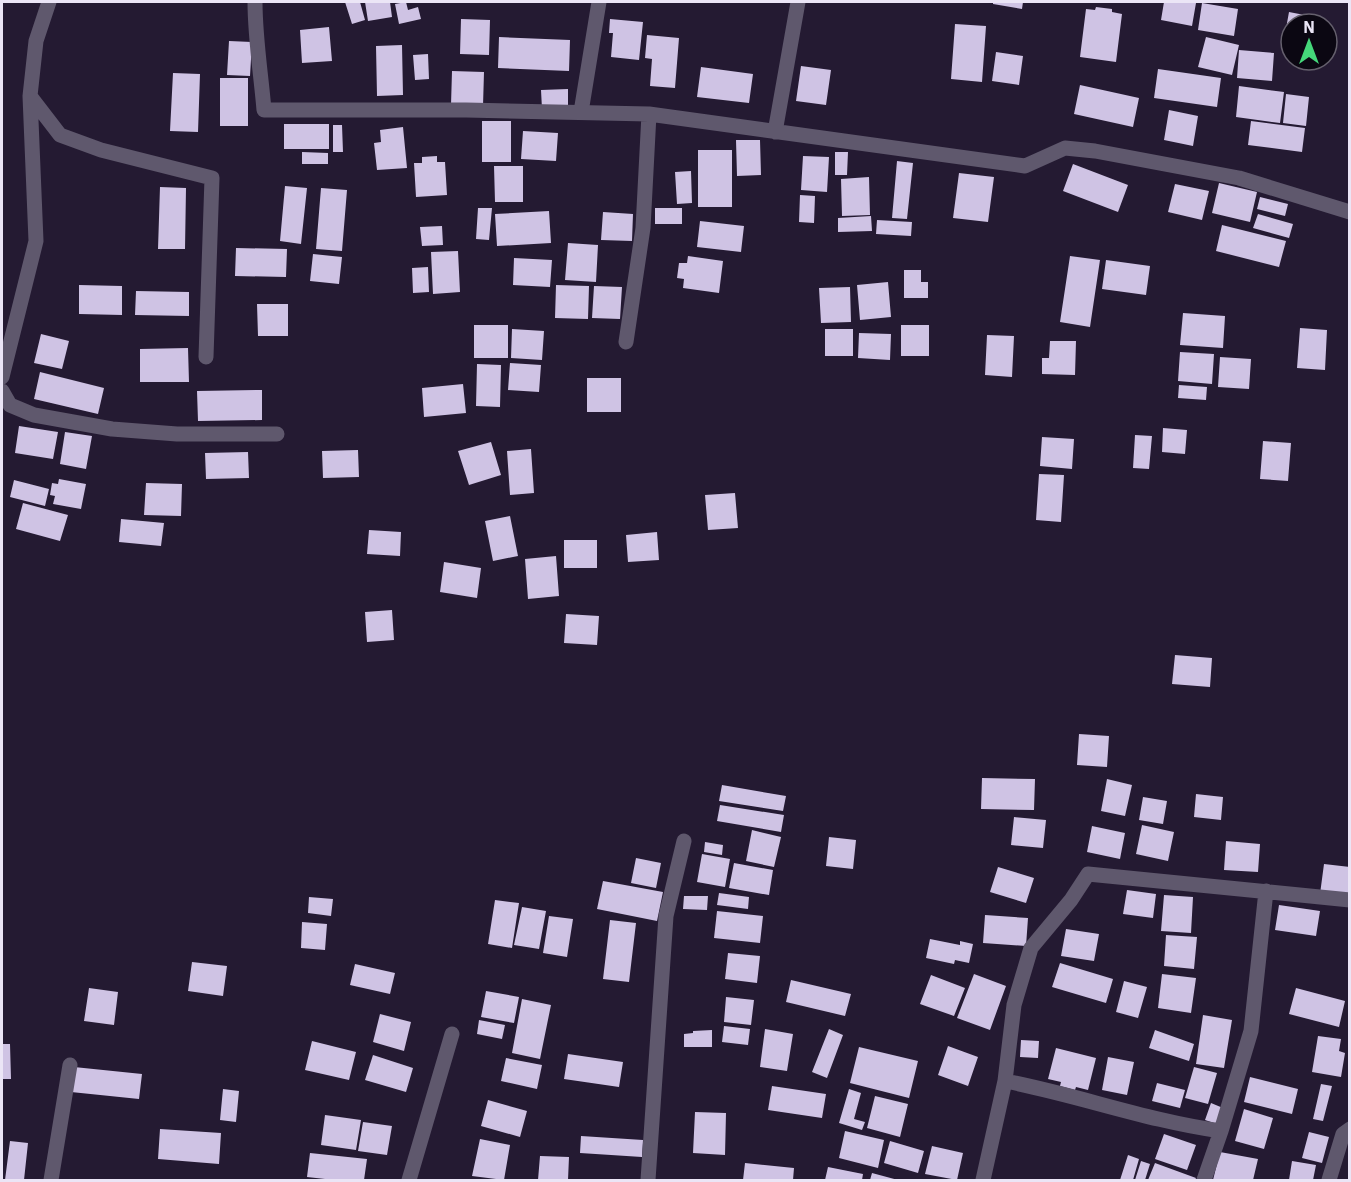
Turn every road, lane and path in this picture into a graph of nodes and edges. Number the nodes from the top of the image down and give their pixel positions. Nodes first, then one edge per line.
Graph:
1 (49, 2) edge
2 (255, 2) edge
3 (599, 2) edge
4 (798, 2) edge
5 (30, 96) junction
6 (581, 112) junction
7 (649, 114) junction
8 (775, 132) junction
9 (1350, 212) edge
10 (7, 334) edge
11 (626, 342) dead end
12 (206, 357) dead end
13 (2, 377) edge
14 (2, 391) edge
15 (277, 434) dead end
16 (684, 841) dead end
17 (1266, 891) junction
18 (1350, 900) edge
19 (452, 1034) dead end
20 (70, 1065) dead end
21 (1005, 1081) junction
22 (1350, 1128) edge
23 (1221, 1131) junction
24 (51, 1180) edge
25 (409, 1180) edge
26 (648, 1180) edge
27 (983, 1180) edge
28 (1204, 1180) edge
29 (1329, 1180) edge

1 - 5 street
2 - 6 street
3 - 6 street
4 - 8 street
5 - 10 street
5 - 12 street
6 - 7 street
7 - 8 street
7 - 11 street
8 - 9 street
10 - 13 street
14 - 15 street
16 - 26 street
17 - 18 street
17 - 21 street
17 - 23 street
19 - 25 street
20 - 24 street
21 - 23 street
21 - 27 street
22 - 29 street
23 - 28 street

